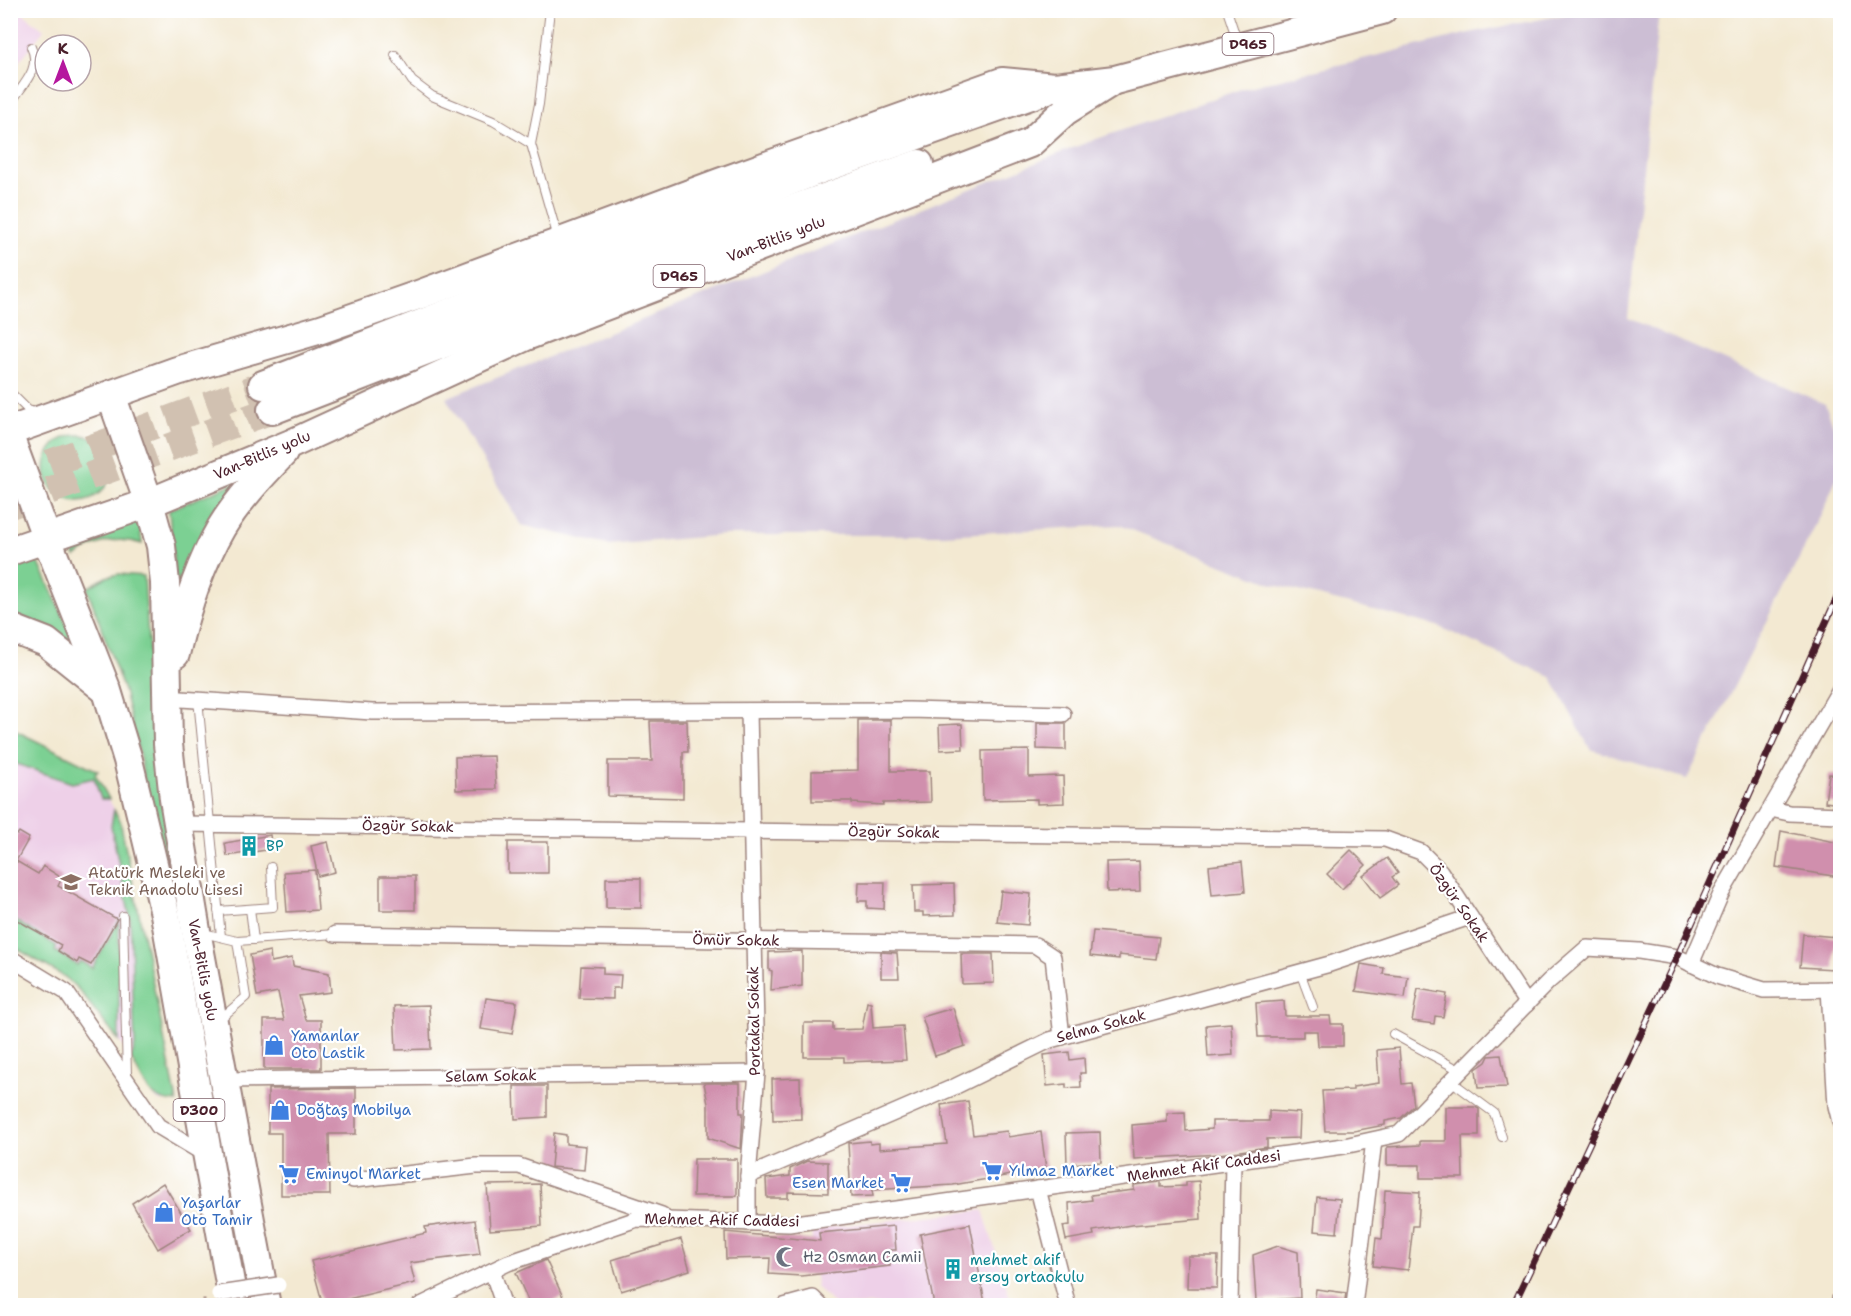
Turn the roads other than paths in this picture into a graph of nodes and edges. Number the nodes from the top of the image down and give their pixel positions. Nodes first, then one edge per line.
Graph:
1 (550, 10) edge
2 (1227, 10) edge
3 (1382, 10) edge
4 (1239, 46) junction
5 (31, 47) dead end
6 (395, 55) dead end
7 (1060, 99) junction
8 (10, 104) edge
9 (531, 144) junction
10 (560, 244) junction
11 (10, 392) edge
12 (111, 395) junction
13 (267, 398) tunnel mouth
14 (56, 414) junction
15 (10, 431) edge
16 (10, 439) edge
17 (291, 444) junction
18 (149, 503) junction
19 (47, 539) junction
20 (10, 551) edge
21 (10, 628) edge
22 (1840, 689) edge
23 (107, 691) junction
24 (166, 693) junction
25 (198, 699) junction
26 (748, 711) junction
27 (1063, 714) dead end
28 (1771, 809) junction
29 (1840, 814) edge
30 (178, 824) junction
31 (209, 824) junction
32 (750, 830) junction
33 (271, 867) dead end
34 (250, 909) junction
35 (218, 911) junction
36 (123, 916) dead end
37 (1470, 916) junction
38 (208, 934) junction
39 (335, 934) joint
40 (254, 940) junction
41 (752, 940) junction
42 (237, 941) junction
43 (10, 958) edge
44 (1684, 960) junction
45 (1300, 972) junction
46 (1835, 989) edge
47 (1527, 1004) junction
48 (1313, 1007) dead end
49 (214, 1024) junction
50 (1393, 1034) dead end
51 (1062, 1037) junction
52 (756, 1073) junction
53 (1456, 1076) junction
54 (127, 1080) junction
55 (225, 1080) junction
56 (1840, 1122) edge
57 (1502, 1137) dead end
58 (1374, 1140) junction
59 (208, 1156) junction
60 (1233, 1162) junction
61 (748, 1176) junction
62 (353, 1180) dead end
63 (1038, 1189) junction
64 (677, 1221) junction
65 (748, 1223) junction
66 (492, 1271) junction
67 (272, 1295) edge
68 (1840, 1299) edge
69 (226, 1300) edge
70 (419, 1305) edge
71 (504, 1305) edge
72 (784, 1305) edge
73 (821, 1305) edge
74 (1068, 1305) edge
75 (1230, 1305) edge
76 (1354, 1305) edge
77 (1838, 1305) edge

1 - 9 lane
2 - 4 lane
3 - 4 highway, D965
4 - 7 highway, D965
5 - 8 lane
6 - 9 lane
7 - 10 highway
7 - 13 highway
7 - 17 highway, Van-Bitlis yolu / D965
9 - 10 lane
10 - 12 highway
11 - 14 lane
12 - 14 highway
12 - 18 highway
14 - 15 highway
16 - 19 highway, Van-Bitlis yolu
17 - 18 highway, Van-Bitlis yolu
17 - 24 highway
18 - 19 highway
18 - 24 highway, Van-Bitlis yolu / D300
19 - 20 highway
19 - 23 highway, Van-Bitlis yolu
21 - 23 highway
22 - 28 street
23 - 59 highway, Van-Bitlis yolu / D300
24 - 25 street
24 - 30 highway, Van-Bitlis yolu / D300
25 - 26 street
25 - 31 lane
26 - 27 street
26 - 32 street, Portakal Sokak
28 - 29 street
28 - 44 street
30 - 31 street, Özgür Sokak
30 - 38 highway, Van-Bitlis yolu / D300
31 - 32 street, Özgür Sokak
31 - 35 lane
32 - 37 street, Özgür Sokak
32 - 41 street, Portakal Sokak
33 - 34 lane
34 - 35 lane
34 - 40 lane
35 - 38 lane
36 - 54 lane
37 - 45 street, Selma Sokak
37 - 47 street, Özgür Sokak
38 - 42 lane
38 - 49 highway, Van-Bitlis yolu / D300
39 - 40 lane
39 - 41 street, Ömür Sokak
40 - 42 lane
41 - 51 street, Ömür Sokak
41 - 52 street, Portakal Sokak
42 - 49 lane
43 - 54 street
44 - 46 street, Mehmet Akif Caddesi
44 - 47 street, Mehmet Akif Caddesi
45 - 48 lane
45 - 51 street, Selma Sokak
46 - 56 street
47 - 53 street, Mehmet Akif Caddesi
49 - 55 highway, Van-Bitlis yolu / D300
50 - 53 lane
51 - 61 street, Selma Sokak
52 - 55 street, Selam Sokak
52 - 61 street, Portakal Sokak
53 - 57 lane
53 - 58 street, Mehmet Akif Caddesi
54 - 59 street
55 - 67 highway, Van-Bitlis yolu / D300
58 - 60 street, Mehmet Akif Caddesi
58 - 76 street
59 - 69 highway, Van-Bitlis yolu / D300
60 - 63 street, Mehmet Akif Caddesi
60 - 75 street
61 - 65 street, Portakal Sokak
62 - 64 street
63 - 65 street, Mehmet Akif Caddesi
63 - 74 street
64 - 65 street, Mehmet Akif Caddesi
64 - 66 street, Mehmet Akif Caddesi
66 - 70 street, Mehmet Akif Caddesi
66 - 71 street
67 - 69 street, bridge
68 - 77 street
72 - 73 street

